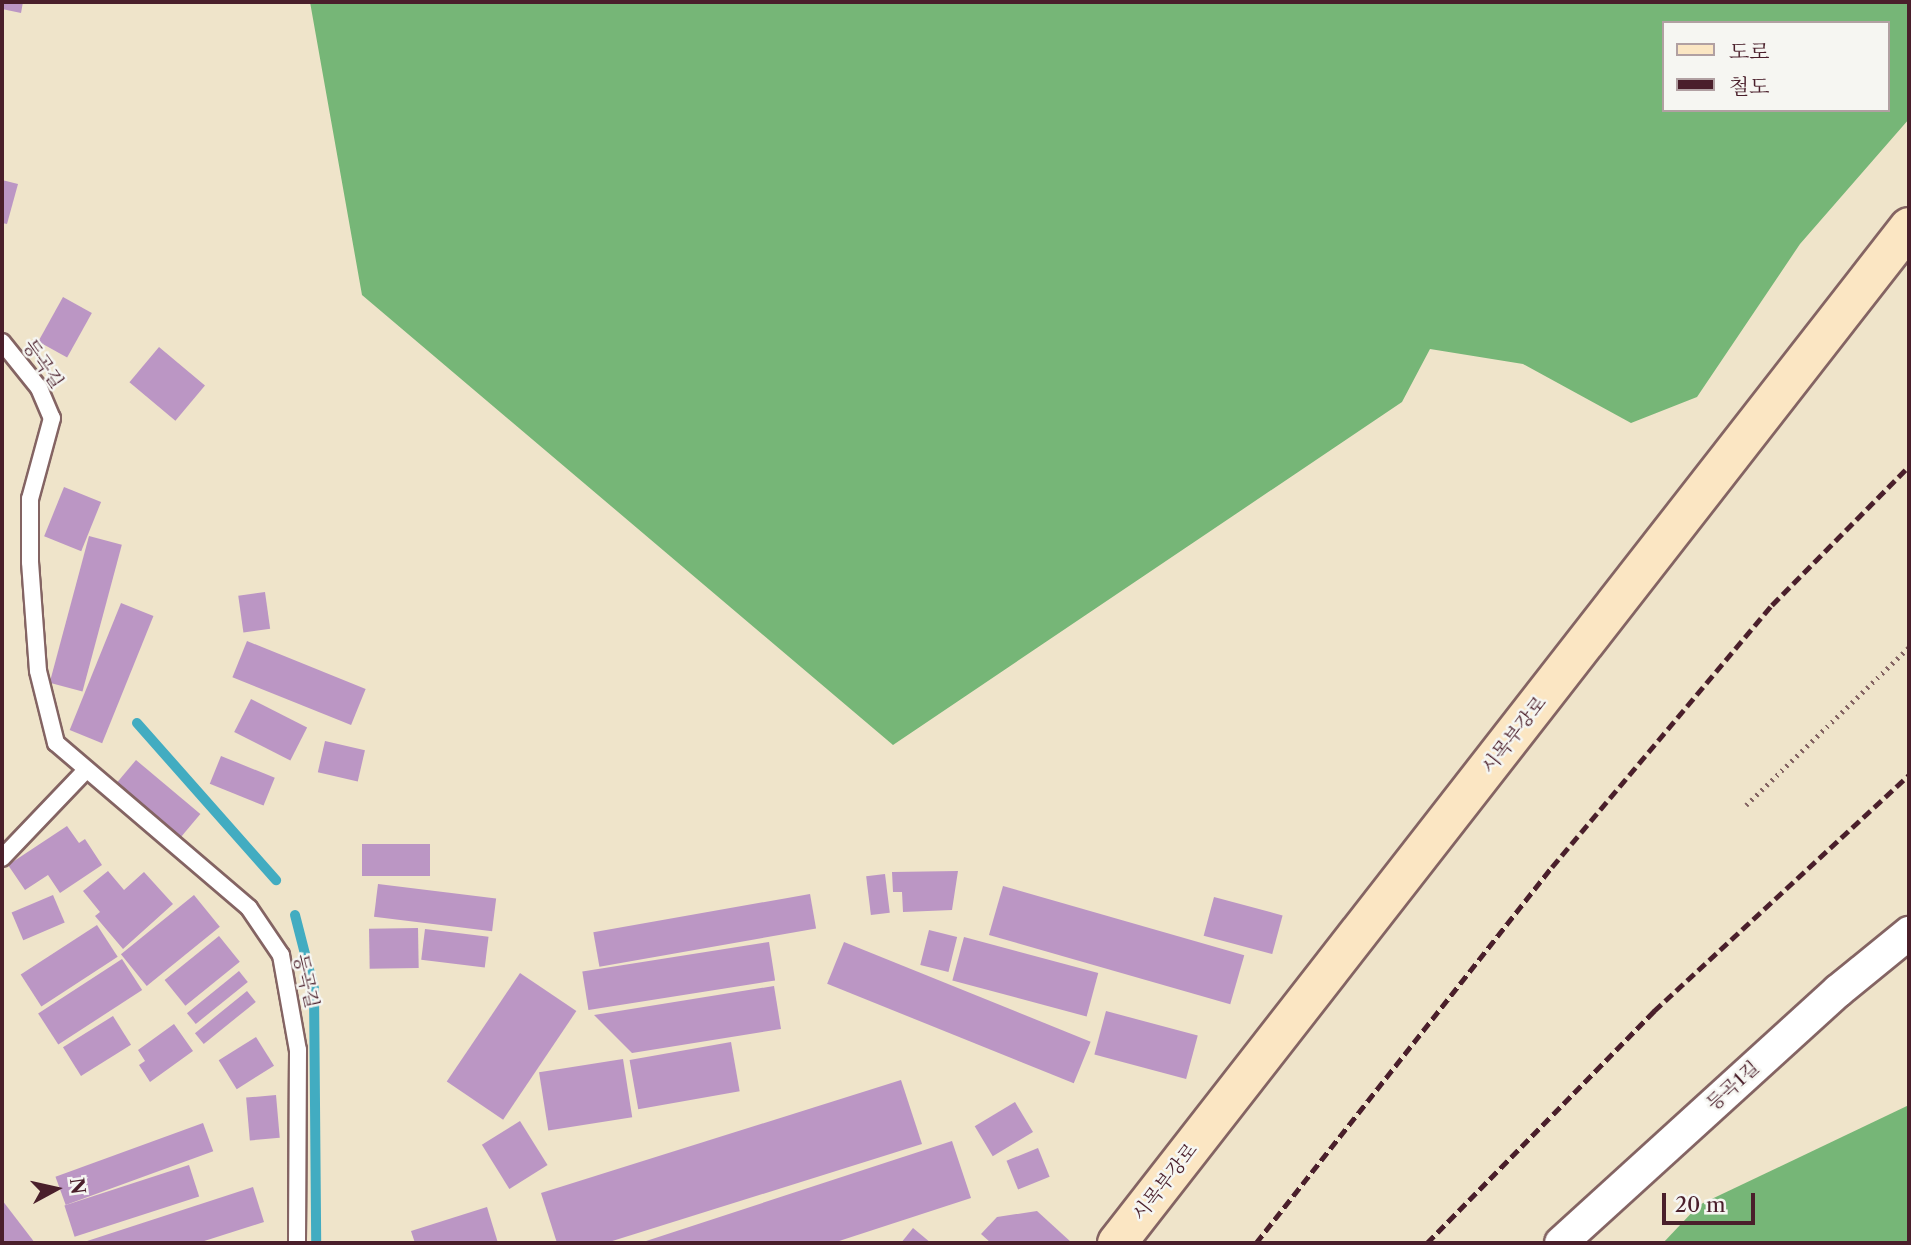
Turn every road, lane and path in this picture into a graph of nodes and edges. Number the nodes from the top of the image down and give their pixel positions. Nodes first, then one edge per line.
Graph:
1 (1909, 226) edge
2 (2, 342) edge
3 (1909, 647) edge
4 (86, 770) junction
5 (1746, 805) dead end
6 (2, 858) edge
7 (1909, 933) edge
8 (296, 1243) edge
9 (1117, 1243) edge
10 (1561, 1243) edge

1 - 9 main road, 시목부강로
2 - 4 lane, 등곡길
3 - 5 path
4 - 6 lane
4 - 8 lane, 등곡길
7 - 10 street, 등곡1길

